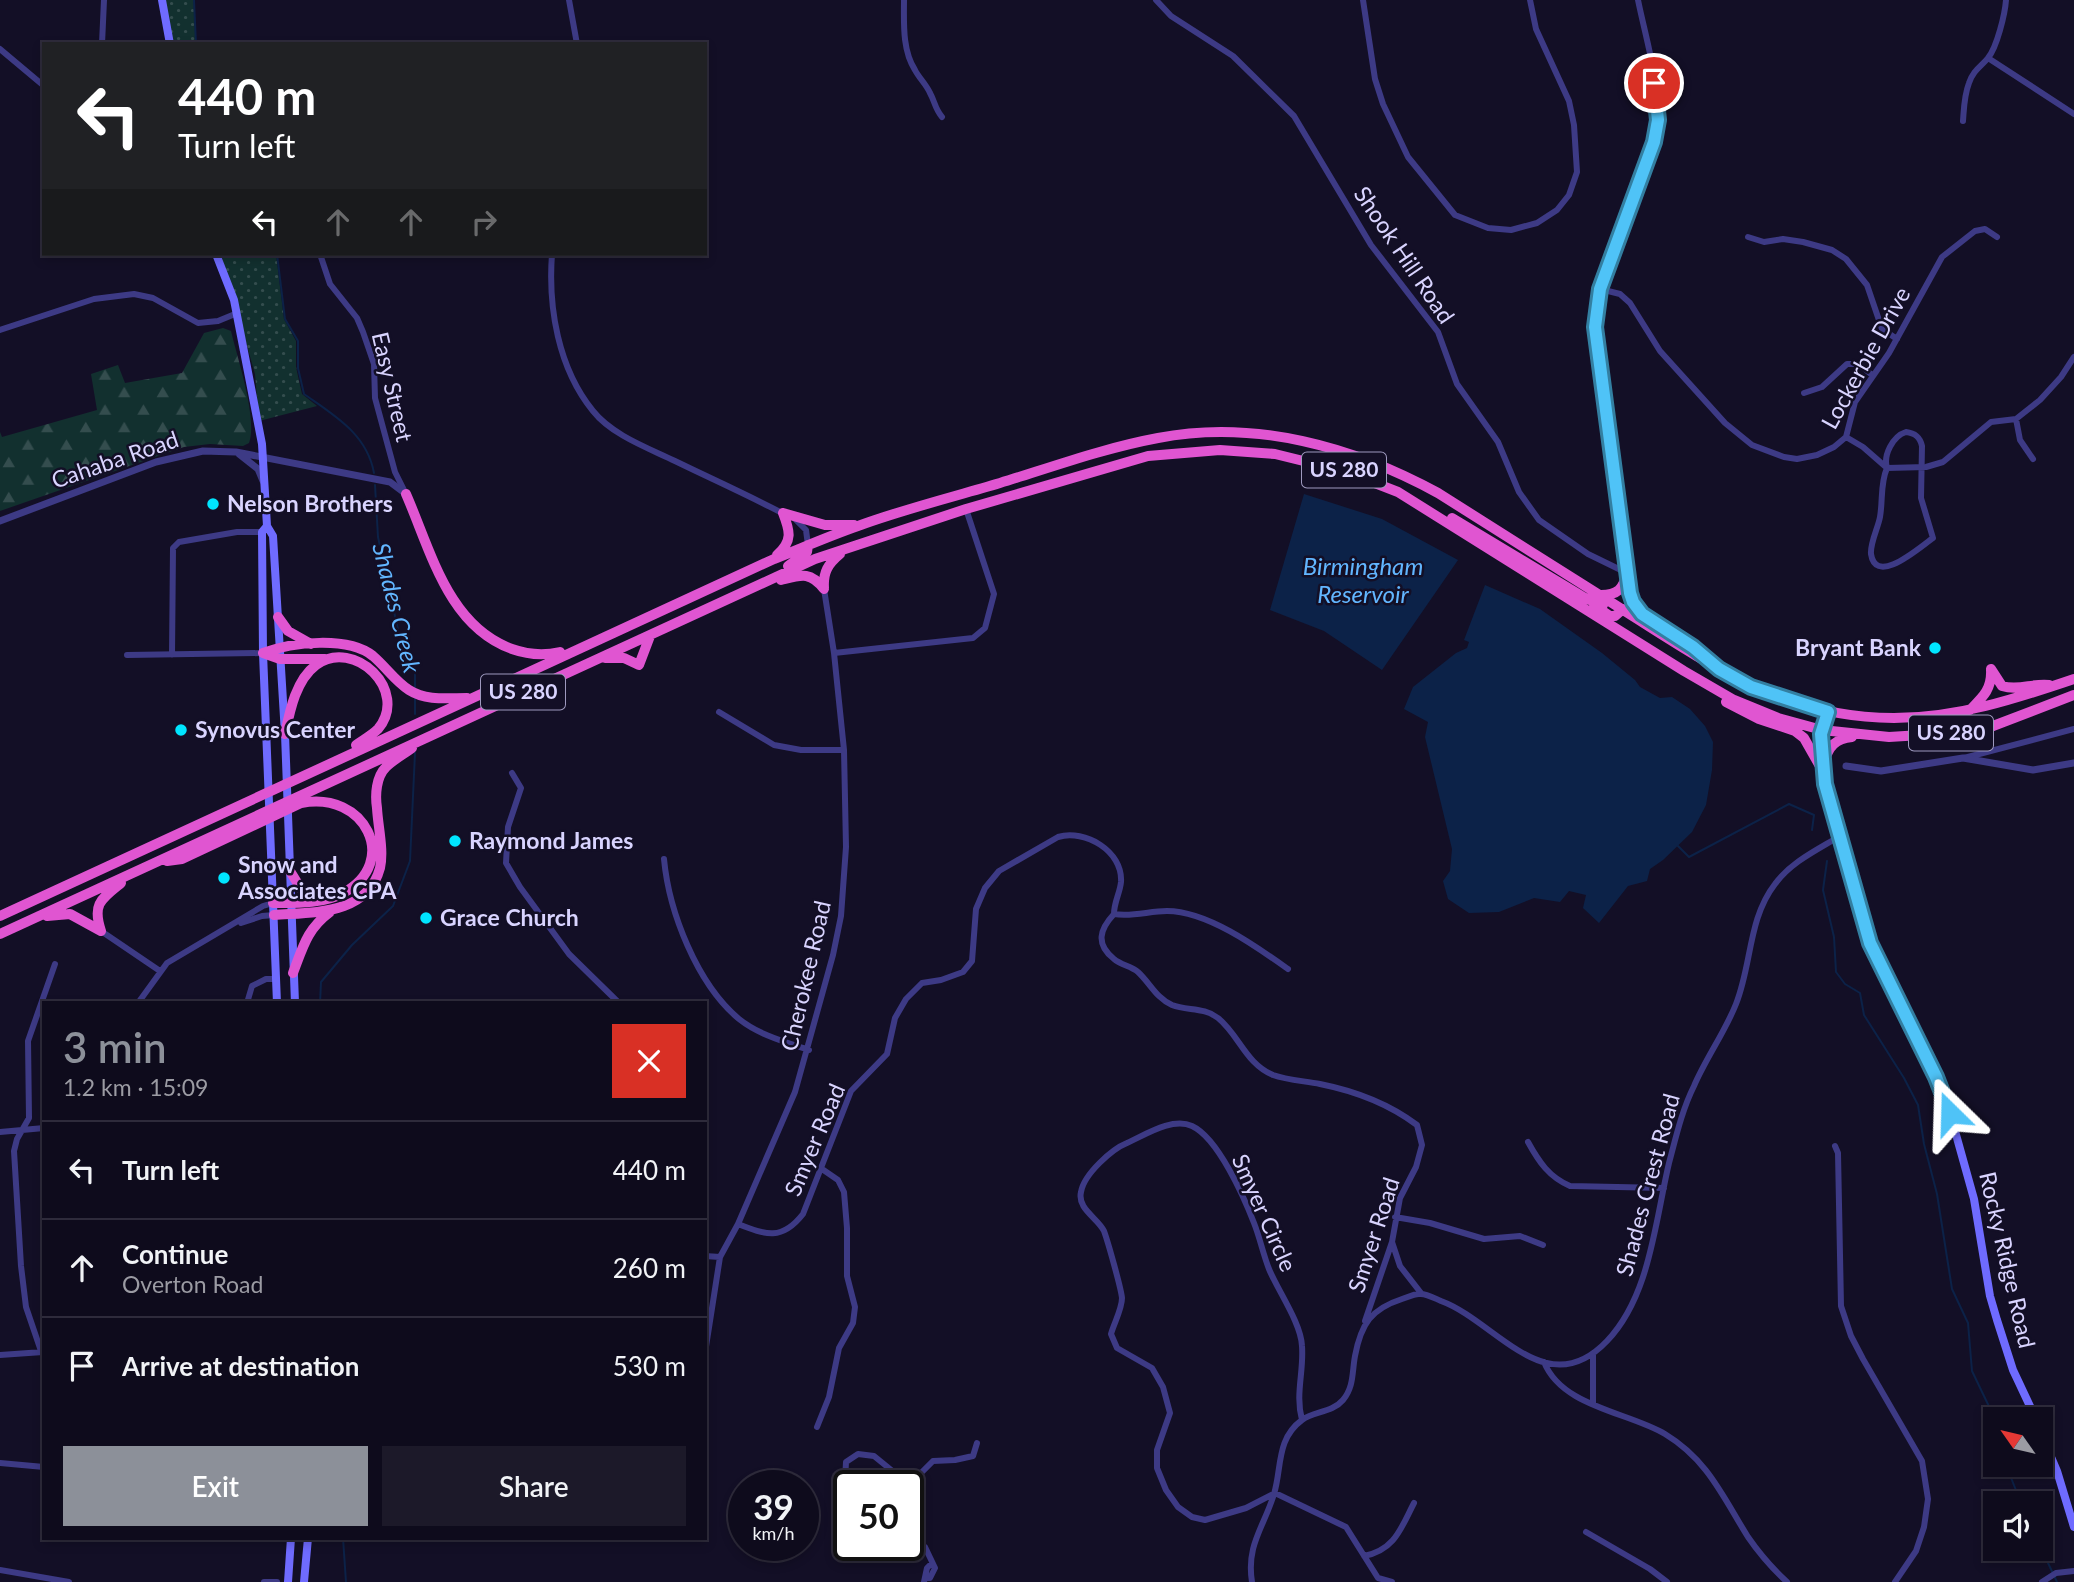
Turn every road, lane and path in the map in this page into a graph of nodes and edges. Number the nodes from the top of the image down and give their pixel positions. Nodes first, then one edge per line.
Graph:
1 (104, 0) edge
2 (162, 0) edge
3 (569, 0) edge
4 (904, 0) edge
5 (1156, 0) edge
6 (1363, 0) edge
7 (1530, 0) edge
8 (1638, 0) edge
9 (2006, 0) edge
10 (102, 42) edge
11 (170, 42) edge
12 (577, 42) edge
13 (0, 49) edge
14 (1988, 58) junction
15 (42, 84) edge
16 (2074, 114) edge
17 (942, 117) dead end
18 (1963, 121) dead end
19 (1748, 237) dead end
20 (1997, 237) dead end
21 (217, 256) edge
22 (321, 256) edge
23 (552, 256) edge
24 (1600, 289) junction
25 (235, 314) junction
26 (0, 330) edge
27 (1897, 339) junction
28 (2074, 357) edge
29 (1873, 376) junction
30 (1804, 393) dead end
31 (2016, 419) junction
32 (1846, 437) junction
33 (236, 452) junction
34 (262, 457) junction
35 (2033, 459) dead end
36 (1920, 466) junction
37 (1887, 468) junction
38 (264, 484) junction
39 (1398, 492) junction
40 (407, 494) junction
41 (966, 509) junction
42 (783, 513) junction
43 (0, 521) edge
44 (858, 526) junction
45 (265, 529) junction
46 (808, 545) junction
47 (846, 549) junction
48 (774, 559) junction
49 (1628, 578) junction
50 (753, 588) junction
51 (824, 589) junction
52 (1600, 595) junction
53 (1585, 598) junction
54 (1623, 610) junction
55 (278, 617) junction
56 (677, 623) junction
57 (650, 636) junction
58 (312, 645) junction
59 (279, 647) junction
60 (581, 648) junction
61 (263, 653) junction
62 (834, 653) junction
63 (127, 655) dead end
64 (172, 655) junction
65 (601, 658) junction
66 (280, 659) junction
67 (331, 659) junction
68 (1719, 669) junction
69 (1684, 671) junction
70 (2074, 679) edge
71 (2053, 686) junction
72 (2074, 695) edge
73 (471, 698) junction
74 (1970, 710) junction
75 (719, 712) dead end
76 (1828, 712) junction
77 (2074, 729) edge
78 (1822, 730) junction
79 (432, 733) junction
80 (285, 734) junction
81 (1864, 734) junction
82 (844, 750) junction
83 (1963, 758) junction
84 (337, 759) junction
85 (1824, 762) junction
86 (2074, 763) edge
87 (1846, 766) dead end
88 (512, 773) dead end
89 (1825, 775) junction
90 (243, 826) junction
91 (1840, 836) junction
92 (376, 845) junction
93 (664, 859) dead end
94 (289, 871) junction
95 (136, 872) junction
96 (320, 900) junction
97 (273, 903) junction
98 (290, 908) junction
99 (330, 911) junction
100 (1114, 914) junction
101 (274, 915) junction
102 (0, 916) edge
103 (36, 918) junction
104 (229, 927) junction
105 (101, 931) junction
106 (0, 934) edge
107 (55, 964) dead end
108 (1288, 969) dead end
109 (160, 971) junction
110 (293, 973) junction
111 (276, 979) junction
112 (42, 1001) edge
113 (42, 1001) edge
114 (139, 1001) edge
115 (248, 1001) edge
116 (277, 1001) edge
117 (295, 1001) edge
118 (617, 1001) edge
119 (809, 1050) junction
120 (42, 1128) edge
121 (0, 1132) edge
122 (22, 1132) junction
123 (1528, 1142) dead end
124 (1835, 1146) dead end
125 (822, 1169) junction
126 (1664, 1188) junction
127 (1395, 1217) junction
128 (738, 1224) junction
129 (1392, 1242) junction
130 (1544, 1245) dead end
131 (707, 1255) edge
132 (720, 1257) junction
133 (1421, 1293) junction
134 (1365, 1321) junction
135 (707, 1340) edge
136 (42, 1352) edge
137 (1593, 1354) junction
138 (0, 1355) edge
139 (1544, 1363) junction
140 (1593, 1404) junction
141 (2030, 1407) edge
142 (1302, 1420) junction
143 (817, 1427) dead end
144 (977, 1443) dead end
145 (2053, 1461) edge
146 (0, 1463) edge
147 (42, 1467) edge
148 (845, 1470) edge
149 (891, 1470) edge
150 (924, 1470) edge
151 (1275, 1493) junction
152 (1414, 1503) dead end
153 (2074, 1527) edge
154 (1587, 1532) dead end
155 (291, 1540) edge
156 (308, 1540) edge
157 (924, 1546) edge
158 (1364, 1556) junction
159 (0, 1570) edge
160 (2074, 1571) edge
161 (925, 1580) edge
162 (69, 1582) edge
163 (264, 1582) edge
164 (277, 1582) edge
165 (288, 1582) edge
166 (303, 1582) edge
167 (1252, 1582) edge
168 (1392, 1582) edge
169 (1667, 1582) edge
170 (1787, 1582) edge
171 (1895, 1582) edge
172 (2042, 1582) edge

1 - 10 street
2 - 11 main road
3 - 12 street
4 - 17 street
5 - 49 street, Shook Hill Road
6 - 7 street
8 - 24 street
9 - 14 street
13 - 15 street
14 - 16 street
14 - 18 street
19 - 27 street
20 - 27 street, Lockerbie Drive
21 - 25 main road
22 - 40 street, Easy Street
23 - 42 street
24 - 32 street, Lockerbie Drive
24 - 49 street
25 - 26 street
25 - 34 main road
27 - 29 street, Lockerbie Drive
28 - 31 street
29 - 30 street
29 - 32 street, Lockerbie Drive
31 - 35 street
31 - 36 street
32 - 37 street
33 - 34 street, Cahaba Road
33 - 38 street
33 - 43 street, Cahaba Road
34 - 38 main road
34 - 40 street, Cahaba Road
36 - 37 street
36 - 37 street
36 - 37 street
38 - 45 main road
39 - 41 highway, US 280
39 - 53 highway
39 - 69 highway, US 280
40 - 60 highway
41 - 47 highway, US 280
41 - 62 street
42 - 44 highway
42 - 46 street
42 - 48 highway
44 - 46 highway, US 280
44 - 52 highway, US 280
45 - 55 main road
45 - 61 main road
45 - 64 street
46 - 48 highway, US 280
46 - 56 highway
47 - 50 highway, US 280
47 - 51 highway
48 - 60 highway, US 280
49 - 52 highway
49 - 54 street
49 - 68 highway
50 - 51 highway
50 - 56 highway, US 280
51 - 62 street, Cherokee Road
52 - 53 highway
52 - 54 highway, US 280
53 - 54 highway
54 - 68 highway, US 280
55 - 58 highway
55 - 59 main road
56 - 57 highway, US 280
57 - 65 highway, US 280
57 - 65 highway
58 - 59 highway
58 - 73 highway
59 - 61 highway
59 - 66 main road
60 - 73 highway, US 280
61 - 64 street
61 - 66 highway
61 - 97 main road
62 - 82 street, Cherokee Road
63 - 64 street
65 - 79 highway, US 280
66 - 67 highway
66 - 80 main road
67 - 80 highway
67 - 84 highway
68 - 76 highway, US 280
69 - 78 highway, US 280
69 - 89 highway
70 - 71 highway, US 280
71 - 74 highway, US 280
71 - 74 highway
72 - 81 highway, US 280
73 - 84 highway, US 280
74 - 76 highway, US 280
75 - 82 street
76 - 78 main road, Rocky Ridge Road
77 - 83 street
78 - 81 highway, US 280
78 - 85 main road, Rocky Ridge Road
79 - 90 highway, US 280
79 - 92 highway
80 - 94 main road
81 - 85 highway
82 - 119 street, Cherokee Road
83 - 86 street
83 - 87 street
84 - 102 highway, US 280
85 - 89 main road, Rocky Ridge Road
88 - 118 street
89 - 91 main road, Rocky Ridge Road
90 - 92 highway
90 - 95 highway
91 - 126 street, Shades Crest Road
91 - 141 main road, Rocky Ridge Road
92 - 96 highway
92 - 99 highway
93 - 119 street
94 - 96 highway
94 - 98 main road
95 - 103 highway
95 - 105 highway
96 - 98 highway
97 - 98 highway
97 - 101 main road
97 - 104 street
98 - 99 highway
98 - 101 highway
98 - 110 main road
99 - 110 highway
100 - 108 street
100 - 125 street, Smyer Road
100 - 127 street, Smyer Road
101 - 104 street
101 - 111 main road
103 - 105 highway
103 - 106 highway
104 - 109 street
105 - 109 street
107 - 113 street
109 - 114 street
110 - 117 main road
111 - 115 street
111 - 116 main road
112 - 122 street
119 - 128 street, Cherokee Road
120 - 122 street
121 - 122 street
122 - 136 street
123 - 126 street
124 - 171 street
125 - 128 street, Smyer Road
125 - 143 street
126 - 137 street, Shades Crest Road
127 - 129 street, Smyer Road
127 - 130 street
128 - 132 street, Cherokee Road
129 - 133 street
129 - 134 street, Smyer Road
131 - 132 street
132 - 135 street, Cherokee Road
133 - 134 street
133 - 139 street
134 - 142 street
136 - 138 street
137 - 139 street
137 - 140 street
139 - 140 street
140 - 170 street
142 - 151 street
142 - 151 street, Smyer Circle
144 - 150 street
145 - 153 main road
146 - 147 street
148 - 149 street
151 - 158 street
151 - 167 street
152 - 158 street
154 - 169 street
155 - 165 main road
156 - 166 main road
157 - 161 street
158 - 168 street
159 - 162 street
160 - 172 street
163 - 164 street

